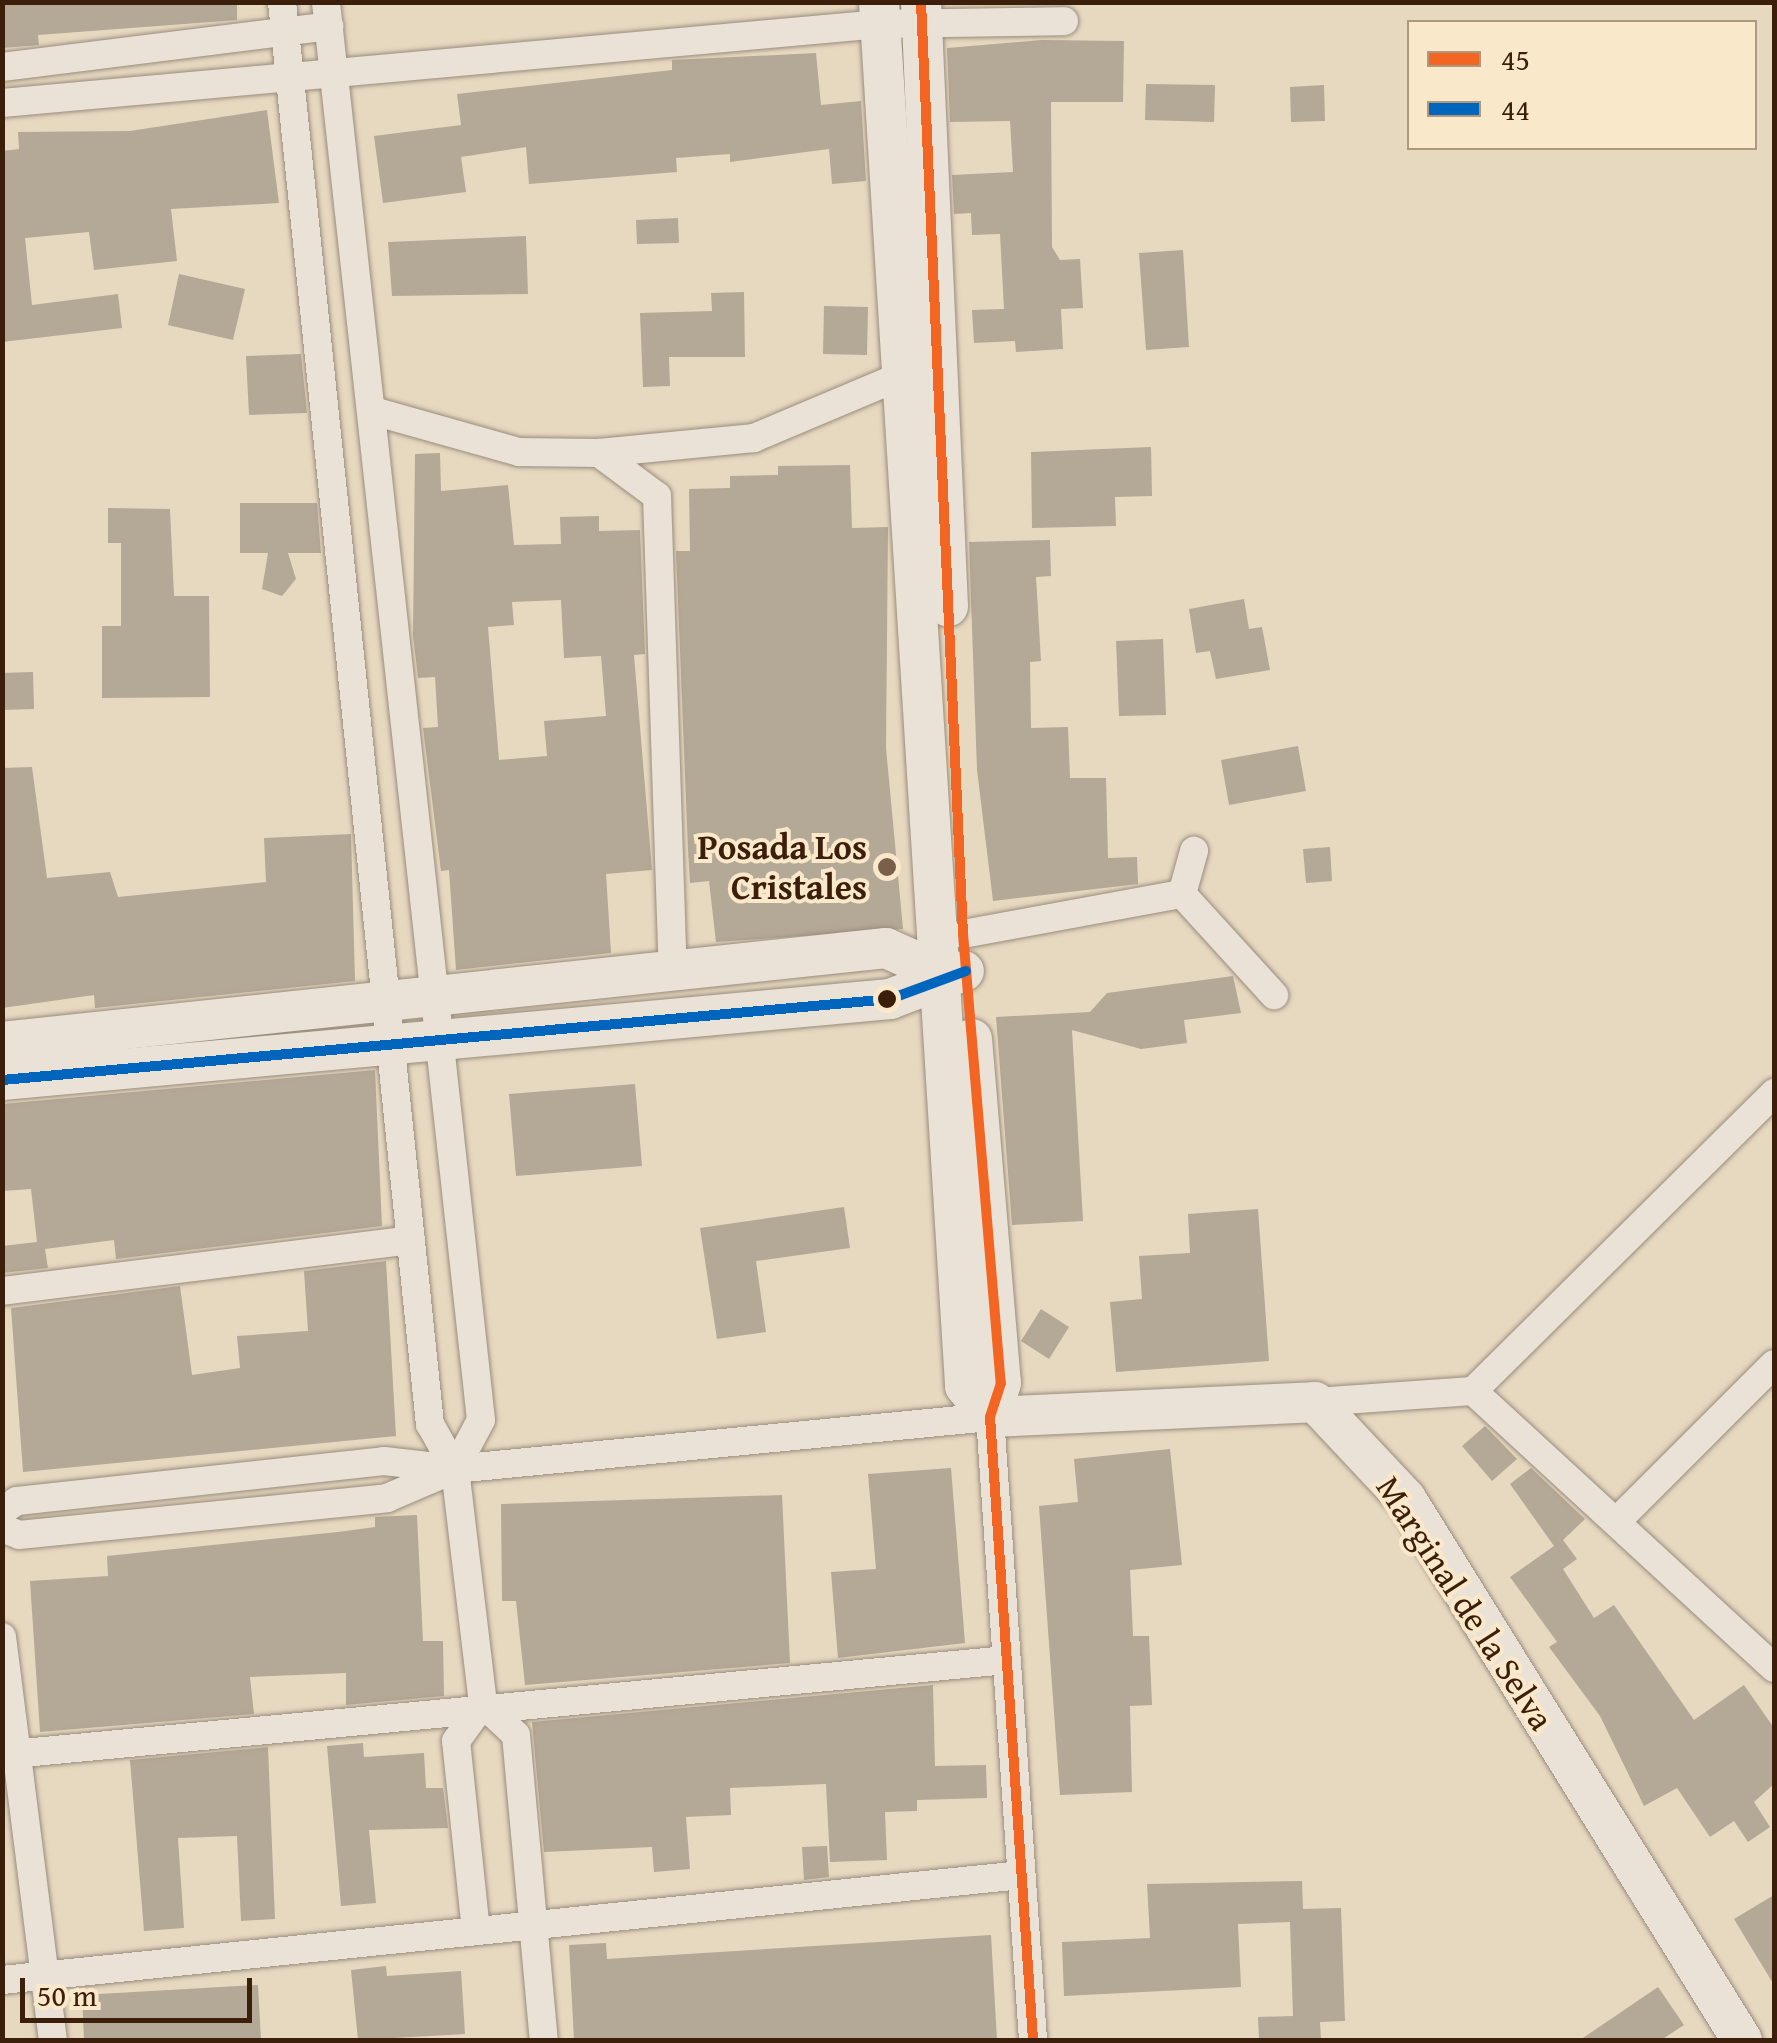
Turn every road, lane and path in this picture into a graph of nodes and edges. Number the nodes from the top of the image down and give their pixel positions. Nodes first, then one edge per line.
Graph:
1 (282, 2) edge
2 (922, 12) edge
3 (880, 13) edge
4 (327, 14) edge
5 (1064, 21) dead end
6 (285, 31) junction
7 (2, 67) edge
8 (290, 74) junction
9 (334, 74) junction
10 (2, 103) edge
11 (901, 376) junction
12 (374, 411) junction
13 (599, 454) junction
14 (1194, 851) dead end
15 (1182, 894) junction
16 (957, 959) junction
17 (673, 970) junction
18 (434, 995) junction
19 (1274, 995) dead end
20 (386, 1001) junction
21 (439, 1041) junction
22 (2, 1042) edge
23 (390, 1045) junction
24 (2, 1080) edge
25 (1774, 1092) edge
26 (410, 1240) junction
27 (2, 1291) edge
28 (1774, 1364) edge
29 (1473, 1391) junction
30 (1316, 1402) junction
31 (990, 1417) junction
32 (455, 1469) junction
33 (2, 1511) edge
34 (1620, 1520) junction
35 (2, 1528) edge
36 (2, 1637) edge
37 (1007, 1660) junction
38 (1774, 1668) edge
39 (483, 1704) junction
40 (10, 1754) edge
41 (1022, 1875) junction
42 (536, 1924) junction
43 (476, 1930) junction
44 (45, 1976) junction
45 (2, 1980) edge
46 (53, 2040) edge
47 (544, 2040) edge
48 (1034, 2040) edge
49 (1742, 2040) edge

1 - 6 street
2 - 3 street
2 - 5 street
2 - 16 street
3 - 9 street
3 - 11 street
4 - 6 street
4 - 9 street
6 - 7 street
6 - 8 street
8 - 9 street
8 - 10 street
8 - 20 street
9 - 12 street
11 - 13 street
11 - 16 street
12 - 13 street
12 - 18 street
13 - 17 street
14 - 15 street
15 - 16 street
15 - 19 street
16 - 17 street
16 - 21 street
16 - 31 street
17 - 18 street
18 - 20 street
18 - 21 street
20 - 22 street
20 - 23 street
21 - 23 street
21 - 32 street
23 - 24 street
23 - 26 street
25 - 29 street
26 - 27 street
26 - 32 street
28 - 34 street
29 - 30 street
29 - 34 street
30 - 31 street
30 - 49 street, Marginal de la Selva
31 - 32 street
31 - 37 street
32 - 33 street
32 - 35 street
32 - 39 street
34 - 38 street
36 - 40 street
37 - 39 street
37 - 41 street
39 - 40 street
39 - 42 street
39 - 43 street
40 - 44 street
41 - 42 street
41 - 48 street
42 - 43 street
42 - 47 street
43 - 44 street
44 - 45 street
44 - 46 street

